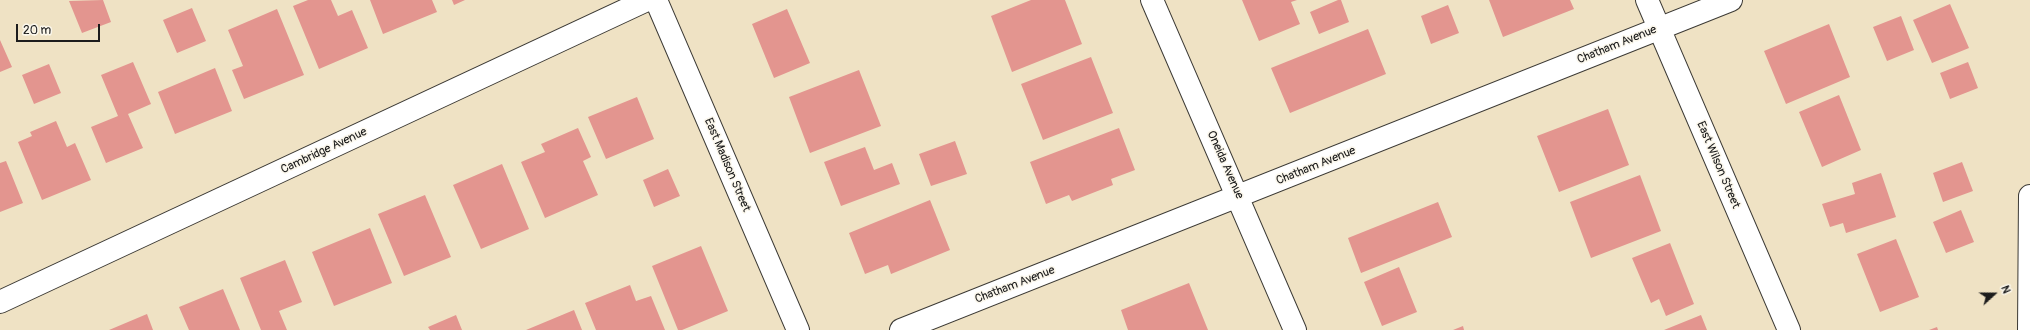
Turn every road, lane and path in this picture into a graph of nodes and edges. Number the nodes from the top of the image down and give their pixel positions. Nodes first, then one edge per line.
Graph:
1 (647, 0) edge
2 (656, 0) edge
3 (1152, 0) edge
4 (1647, 0) edge
5 (1731, 0) edge
6 (1659, 28) junction
7 (2030, 196) edge
8 (1239, 197) junction
9 (0, 302) edge
10 (798, 330) edge
11 (901, 330) edge
12 (1295, 330) edge
13 (1789, 330) edge
14 (2029, 330) edge

1 - 9 street, Cambridge Avenue
2 - 10 street, East Madison Street
3 - 8 street, Oneida Avenue
4 - 6 street, East Wilson Street
5 - 6 street, Chatham Avenue
6 - 8 street, Chatham Avenue
6 - 13 street, East Wilson Street
7 - 14 street
8 - 11 street, Chatham Avenue
8 - 12 street, Oneida Avenue

